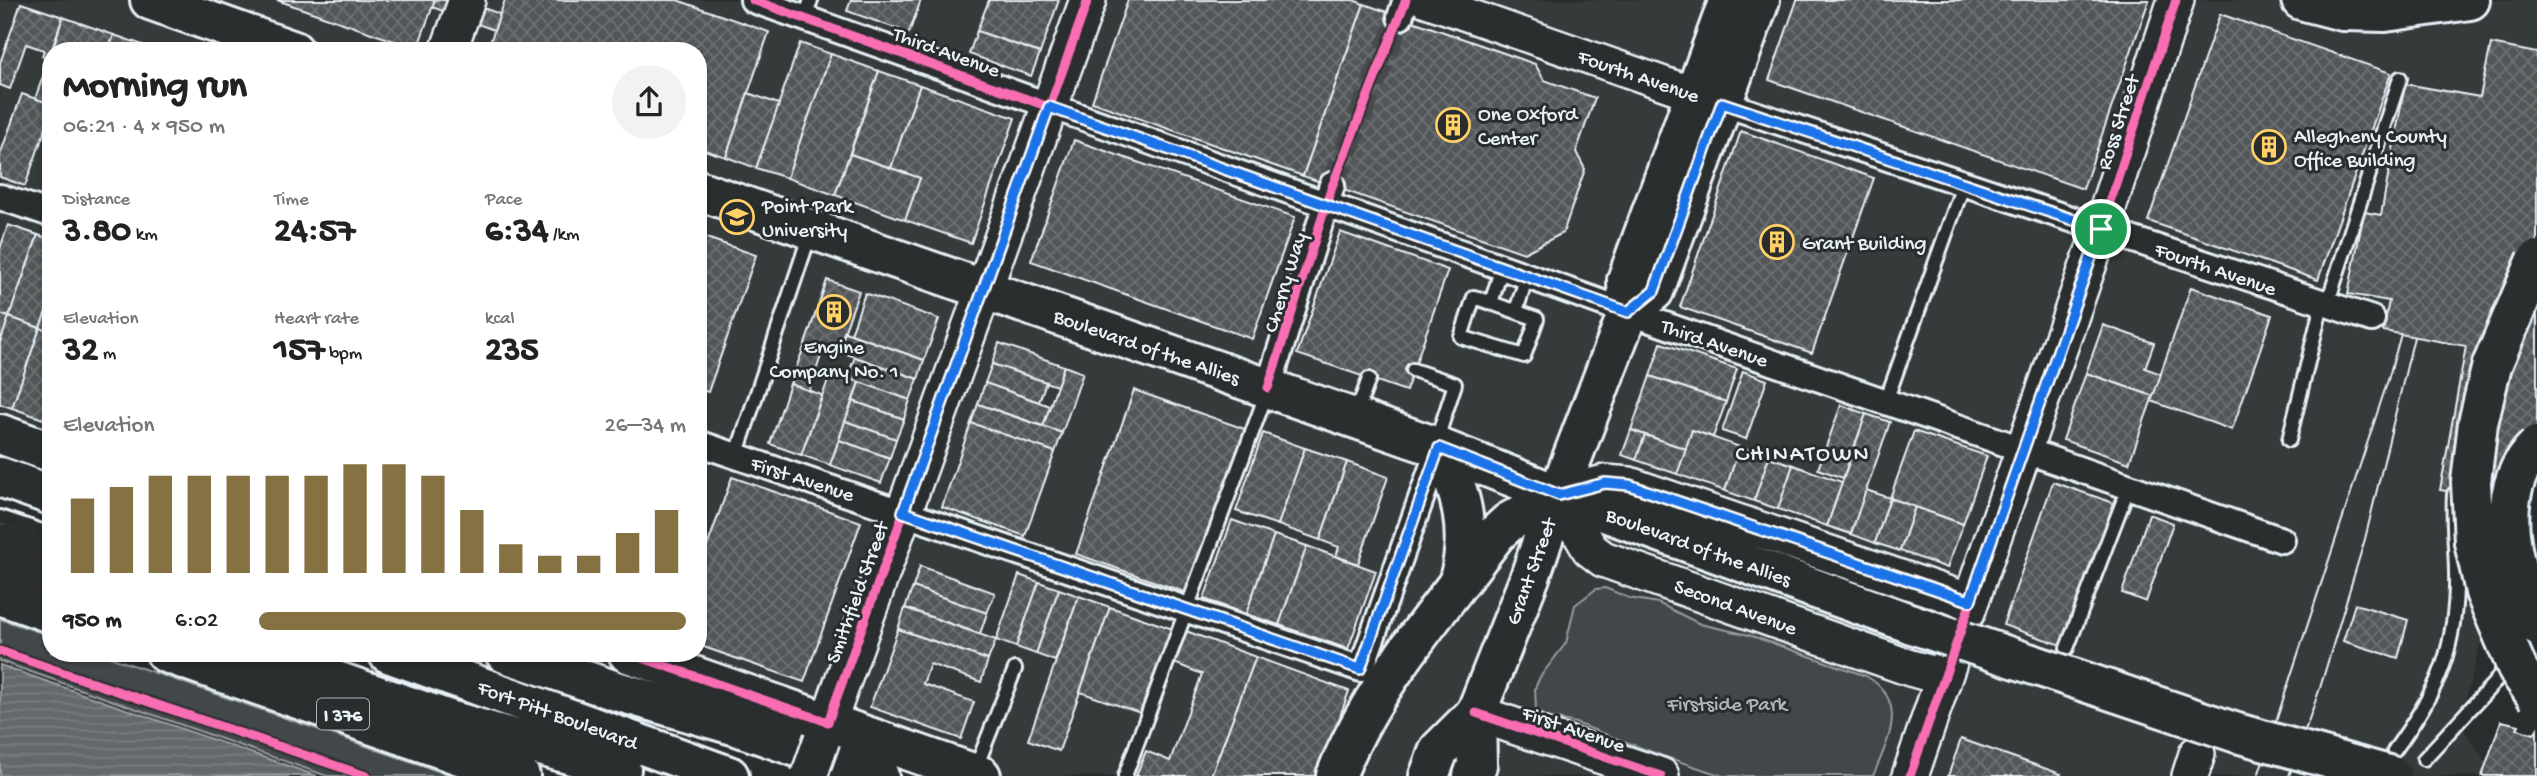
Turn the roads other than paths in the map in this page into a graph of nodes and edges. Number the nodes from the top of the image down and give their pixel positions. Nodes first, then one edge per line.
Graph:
1 (150, 0) edge
2 (467, 0) edge
3 (753, 0) edge
4 (1088, 0) edge
5 (1729, 0) edge
6 (1760, 0) edge
7 (2176, 0) edge
8 (2301, 0) edge
9 (2470, 0) edge
10 (2435, 3) edge
11 (1410, 6) edge
12 (808, 9) edge
13 (269, 42) edge
14 (451, 42) edge
15 (2400, 78) dead end
16 (1708, 99) junction
17 (1049, 107) junction
18 (1964, 183) junction
19 (707, 193) edge
20 (1329, 195) junction
21 (0, 197) edge
22 (42, 211) edge
23 (811, 229) junction
24 (2101, 229) junction
25 (2537, 260) edge
26 (1502, 267) junction
27 (1527, 276) junction
28 (983, 289) junction
29 (1491, 303) junction
30 (2325, 305) junction
31 (1516, 312) junction
32 (1628, 312) junction
33 (2372, 319) dead end
34 (1413, 370) dead end
35 (1369, 379) dead end
36 (1268, 388) junction
37 (1886, 401) junction
38 (1354, 418) junction
39 (0, 434) edge
40 (2289, 440) dead end
41 (707, 446) edge
42 (2537, 446) edge
43 (1437, 447) junction
44 (42, 449) edge
45 (2023, 449) junction
46 (736, 456) junction
47 (0, 477) edge
48 (2129, 486) junction
49 (42, 492) edge
50 (2454, 492) dead end
51 (1559, 495) junction
52 (903, 512) junction
53 (0, 517) edge
54 (42, 531) edge
55 (2282, 540) dead end
56 (0, 543) edge
57 (42, 557) edge
58 (0, 564) edge
59 (42, 579) edge
60 (1458, 586) junction
61 (0, 595) edge
62 (1186, 609) junction
63 (42, 610) edge
64 (2532, 630) edge
65 (2067, 648) dead end
66 (192, 662) edge
67 (281, 662) edge
68 (340, 662) edge
69 (413, 662) edge
70 (531, 662) edge
71 (651, 662) edge
72 (1015, 669) dead end
73 (613, 690) junction
74 (2537, 697) edge
75 (1476, 713) junction
76 (825, 730) junction
77 (2403, 767) edge
78 (631, 773) edge
79 (977, 775) edge
80 (520, 776) edge
81 (729, 776) edge
82 (807, 776) edge
83 (879, 776) edge
84 (1125, 776) edge
85 (1336, 776) edge
86 (1429, 776) edge
87 (1473, 776) edge
88 (1661, 776) edge
89 (1910, 776) edge

1 - 13 main road
2 - 14 main road
3 - 12 street, Third Avenue
4 - 17 main road, Smithfield Street
5 - 16 main road, Grant Street
6 - 16 main road, Grant Street
7 - 24 main road, Ross Street
8 - 10 main road
9 - 10 main road
11 - 16 street, Fourth Avenue
12 - 17 street, Third Avenue
15 - 30 lane
16 - 18 street, Fourth Avenue
16 - 32 main road, Grant Street
17 - 20 street, Third Avenue
17 - 28 main road, Smithfield Street
18 - 24 street, Fourth Avenue
18 - 37 lane
19 - 23 main road, Boulevard of the Allies
20 - 26 street, Third Avenue
20 - 36 street, Cherry Way
21 - 22 street
23 - 28 main road, Boulevard of the Allies
23 - 46 lane
24 - 30 street, Fourth Avenue
24 - 45 main road, Ross Street
25 - 74 main road, bridge
26 - 27 street, Third Avenue
26 - 29 lane
27 - 31 lane
27 - 32 street, Third Avenue
28 - 36 main road, Boulevard of the Allies
28 - 52 main road, Smithfield Street
29 - 31 lane
29 - 31 lane
30 - 33 street, Fourth Avenue
30 - 40 lane
32 - 37 street, Third Avenue
32 - 51 main road, Grant Street
34 - 43 lane
35 - 38 lane
36 - 38 main road, Boulevard of the Allies
36 - 62 lane, Cherry Way
37 - 45 street, Third Avenue
38 - 43 main road, Boulevard of the Allies
39 - 44 main road
41 - 46 street, First Avenue
42 - 64 main road, bridge
43 - 51 main road, Boulevard of the Allies
43 - 60 main road
43 - 62 street, First Avenue
45 - 48 street, Third Avenue
45 - 51 main road, Ross Street
46 - 52 street, First Avenue
47 - 49 main road
48 - 55 street, Third Avenue
48 - 65 lane
50 - 77 lane
51 - 60 main road
51 - 75 main road, Grant Street
51 - 77 main road, Boulevard of the Allies, bridge
51 - 89 main road, Second Avenue
52 - 62 street, First Avenue
52 - 76 main road, Smithfield Street
53 - 54 lane
56 - 57 main road
58 - 59 main road
60 - 85 main road
61 - 63 main road
62 - 84 lane, Cherry Way
64 - 77 lane
66 - 80 main road, I 376
67 - 78 main road
68 - 78 main road
69 - 81 main road, Fort Pitt Boulevard
70 - 73 main road
71 - 76 main road
72 - 79 lane
73 - 82 main road
73 - 83 main road
75 - 86 main road, Grant Street
75 - 87 main road, Grant Street
75 - 88 main road, First Avenue
76 - 79 main road
76 - 82 main road, Smithfield Street, bridge

